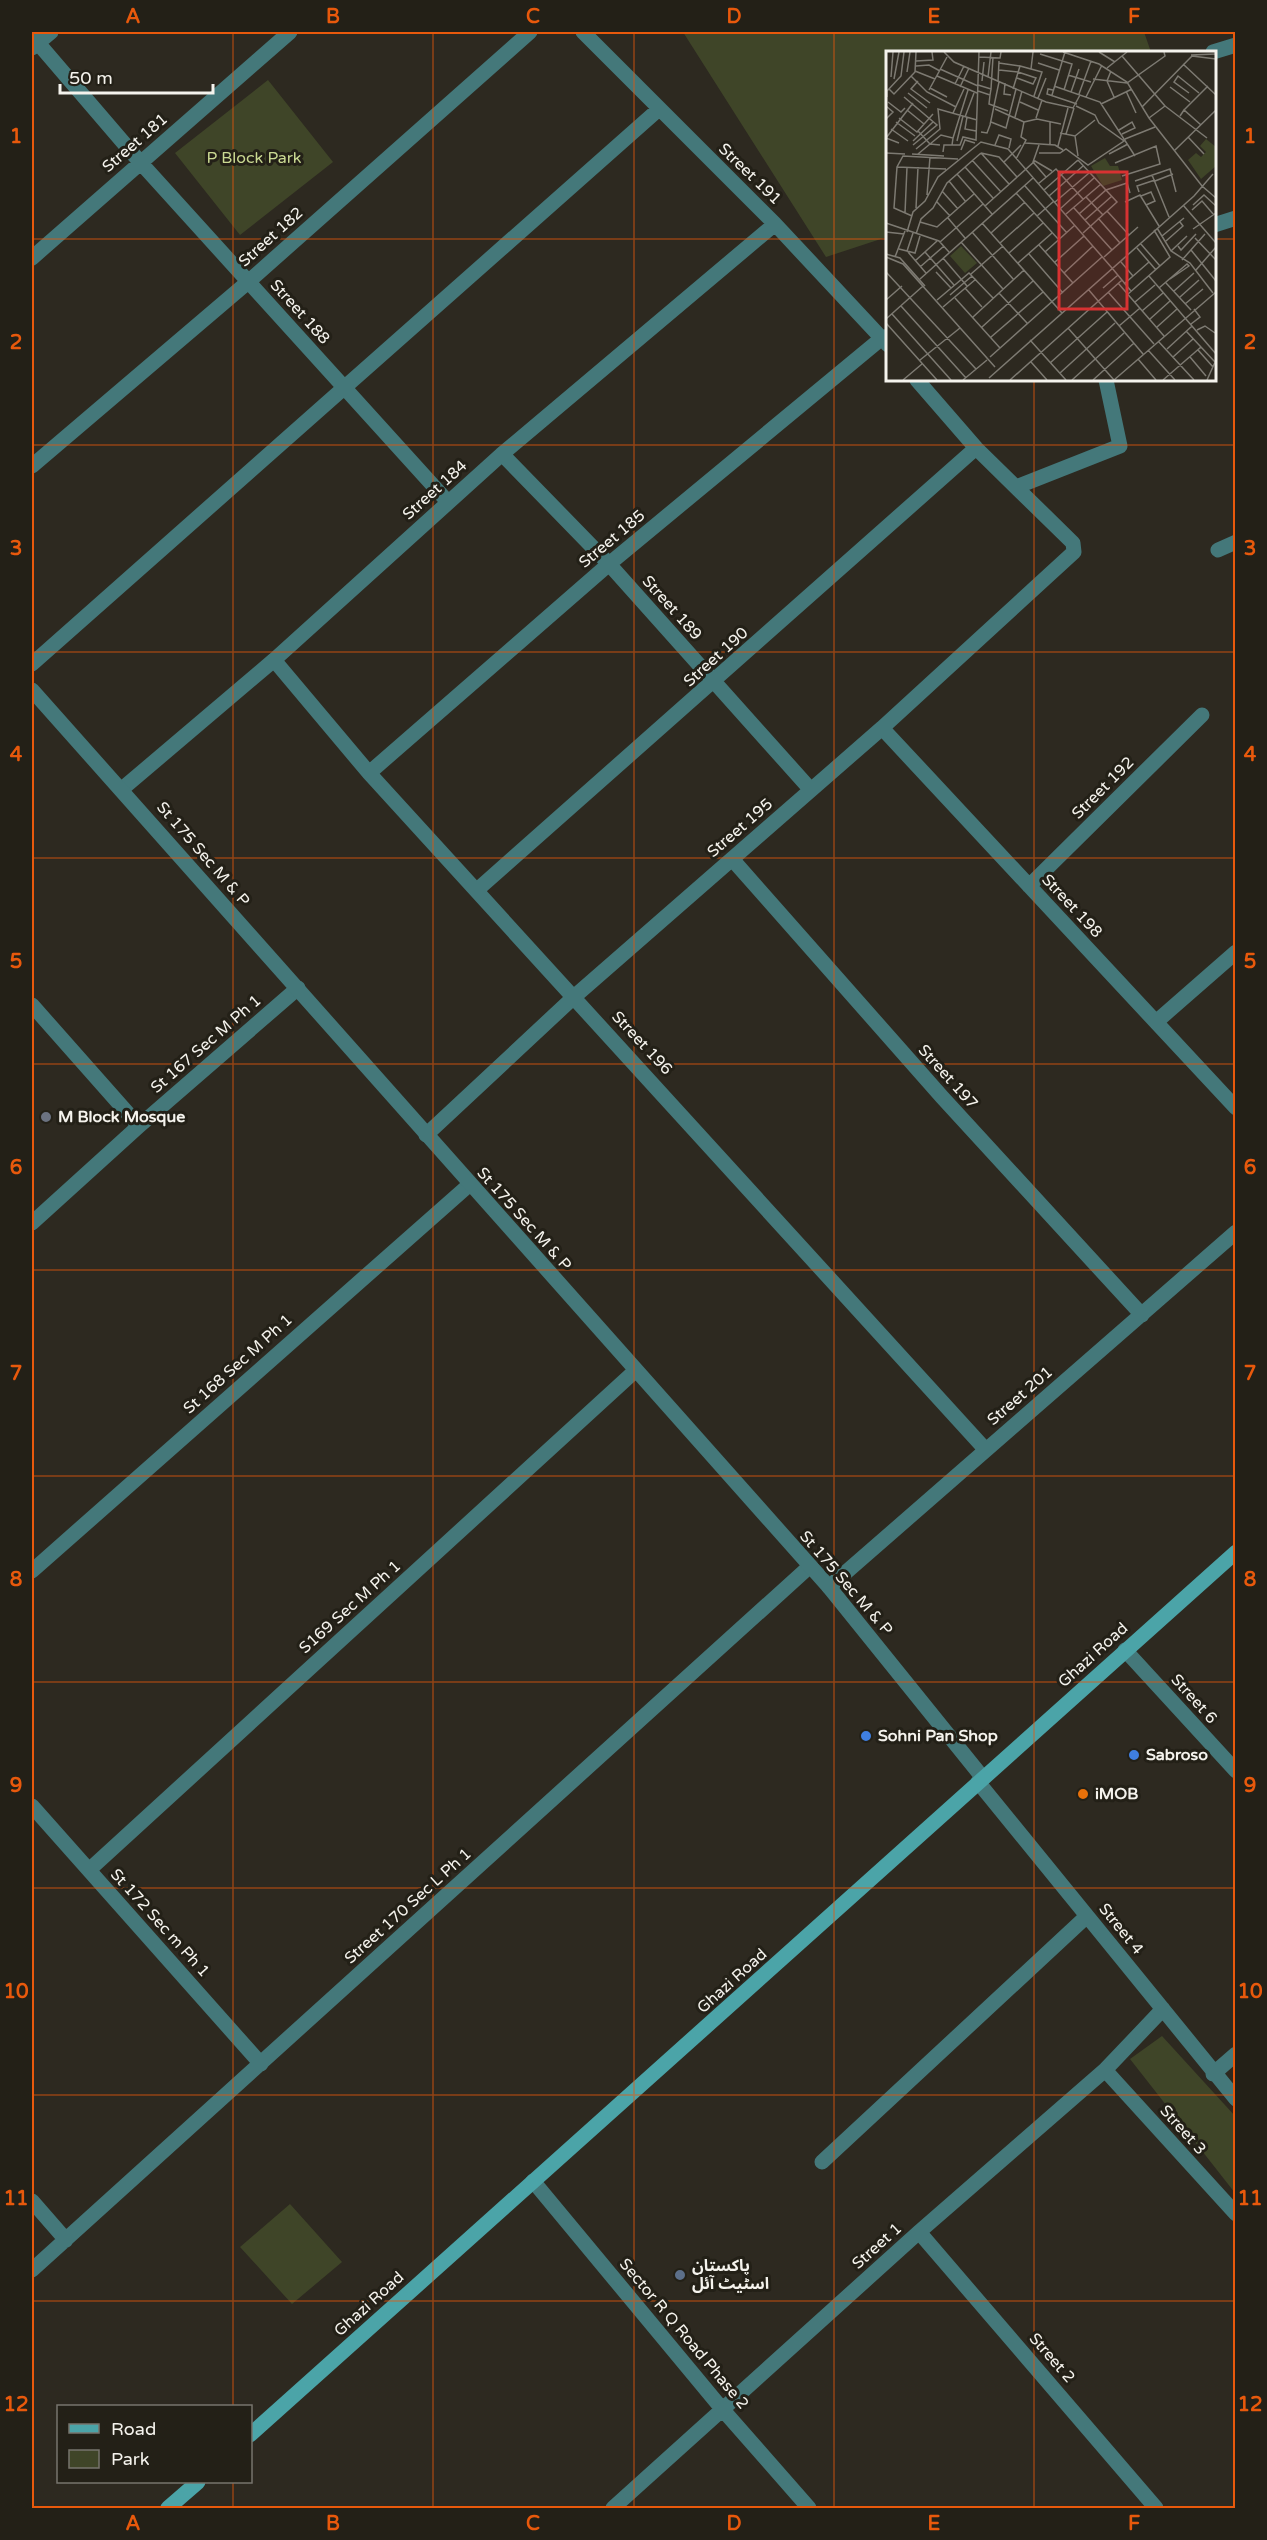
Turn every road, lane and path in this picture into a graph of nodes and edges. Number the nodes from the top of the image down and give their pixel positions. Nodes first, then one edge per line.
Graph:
1 (51, 32) edge
2 (290, 32) edge
3 (530, 32) edge
4 (583, 32) edge
5 (34, 42) edge
6 (1236, 45) edge
7 (1216, 51) edge
8 (658, 109) junction
9 (140, 162) junction
10 (1236, 218) edge
11 (775, 224) junction
12 (1216, 225) edge
13 (32, 258) edge
14 (248, 282) junction
15 (886, 340) edge
16 (918, 381) edge
17 (1106, 381) edge
18 (345, 390) junction
19 (976, 448) junction
20 (502, 454) junction
21 (32, 466) edge
22 (1016, 487) junction
23 (448, 502) junction
24 (1236, 542) edge
25 (1218, 550) dead end
26 (609, 564) junction
27 (274, 660) junction
28 (32, 664) edge
29 (715, 682) junction
30 (32, 690) edge
31 (1202, 715) dead end
32 (882, 728) junction
33 (369, 773) junction
34 (122, 789) junction
35 (811, 790) junction
36 (732, 859) junction
37 (1029, 886) junction
38 (477, 890) junction
39 (1236, 952) edge
40 (298, 988) junction
41 (575, 996) junction
42 (32, 1005) edge
43 (1156, 1022) junction
44 (1236, 1108) edge
45 (139, 1126) junction
46 (426, 1135) junction
47 (469, 1185) junction
48 (32, 1223) edge
49 (1236, 1232) edge
50 (1142, 1315) junction
51 (635, 1371) junction
52 (985, 1449) junction
53 (1236, 1552) edge
54 (809, 1567) junction
55 (32, 1571) edge
56 (829, 1587) junction
57 (1125, 1650) junction
58 (1236, 1771) edge
59 (980, 1780) junction
60 (32, 1806) edge
61 (89, 1870) junction
62 (1087, 1916) junction
63 (1163, 2009) junction
64 (1236, 2054) edge
65 (261, 2064) junction
66 (1105, 2070) junction
67 (1213, 2074) junction
68 (1236, 2099) edge
69 (822, 2162) dead end
70 (533, 2181) junction
71 (32, 2201) edge
72 (1236, 2214) edge
73 (920, 2232) junction
74 (66, 2240) junction
75 (32, 2270) edge
76 (723, 2410) junction
77 (252, 2432) edge
78 (196, 2483) edge
79 (168, 2508) edge
80 (613, 2508) edge
81 (809, 2508) edge
82 (1156, 2508) edge

1 - 5 street
2 - 9 street, Street 181
3 - 14 street, Street 182
4 - 8 street, Street 191
5 - 9 street, Street 188
6 - 7 street
8 - 11 street, Street 191
8 - 18 street
9 - 13 street, Street 181
9 - 14 street, Street 188
10 - 12 street
11 - 15 street, Street 191
11 - 20 street, Street 184
14 - 18 street, Street 188
14 - 21 street, Street 182
15 - 26 street, Street 185
16 - 19 street
17 - 22 street
18 - 23 street, Street 188
18 - 28 street
19 - 22 street
19 - 29 street, Street 190
20 - 23 street, Street 184
20 - 26 street, Street 189
22 - 32 street, Street 195
23 - 27 street, Street 184
24 - 25 street
26 - 29 street, Street 189
26 - 33 street, Street 185
27 - 33 street, Street 196
27 - 34 street, Street 184
29 - 35 street, Street 189
29 - 38 street, Street 190
30 - 34 street, St 175 Sec M & P
31 - 37 street, Street 192
32 - 35 street, Street 195
32 - 37 street, Street 198
33 - 38 street, Street 196
34 - 40 street, St 175 Sec M & P
35 - 36 street, Street 195
36 - 41 street, Street 195
36 - 50 street, Street 197
37 - 43 street, Street 198
38 - 41 street, Street 196
39 - 43 street
40 - 45 street, St 167 Sec M Ph 1
40 - 46 street, St 175 Sec M & P
41 - 46 street, Street 195
41 - 52 street, Street 196
42 - 45 street
43 - 44 street, Street 198
45 - 48 street, St 167 Sec M Ph 1
46 - 47 street, St 175 Sec M & P
47 - 51 street, St 175 Sec M & P
47 - 55 street, St 168 Sec M Ph 1
49 - 50 street, Street 201
50 - 52 street, Street 201
51 - 54 street, St 175 Sec M & P
51 - 61 street, S169 Sec M Ph 1
52 - 56 street, Street 201
53 - 57 main road, Ghazi Road
54 - 56 street, St 175 Sec M & P
54 - 65 street, Street 170 Sec L Ph 1
56 - 59 street, St 175 Sec M & P
57 - 58 street, Street 6
57 - 59 main road, Ghazi Road
59 - 62 street, Street 4
59 - 70 main road, Ghazi Road
60 - 61 street, St 172 Sec m Ph 1
61 - 65 street, St 172 Sec m Ph 1
62 - 63 street, Street 4
62 - 69 street
63 - 66 street, Street 1
63 - 67 street, Street 4
64 - 67 street
65 - 74 street, Street 170 Sec L Ph 1
66 - 72 street, Street 3
66 - 73 street, Street 1
67 - 68 street, Street 4
70 - 76 street, Sector R Q Road Phase 2
70 - 77 main road, Ghazi Road
71 - 74 street
73 - 76 street, Street 1
73 - 82 street, Street 2
74 - 75 street, Street 170 Sec L Ph 1
76 - 80 street, Street 1
76 - 81 street, Sector R Q Road Phase 2
78 - 79 main road

